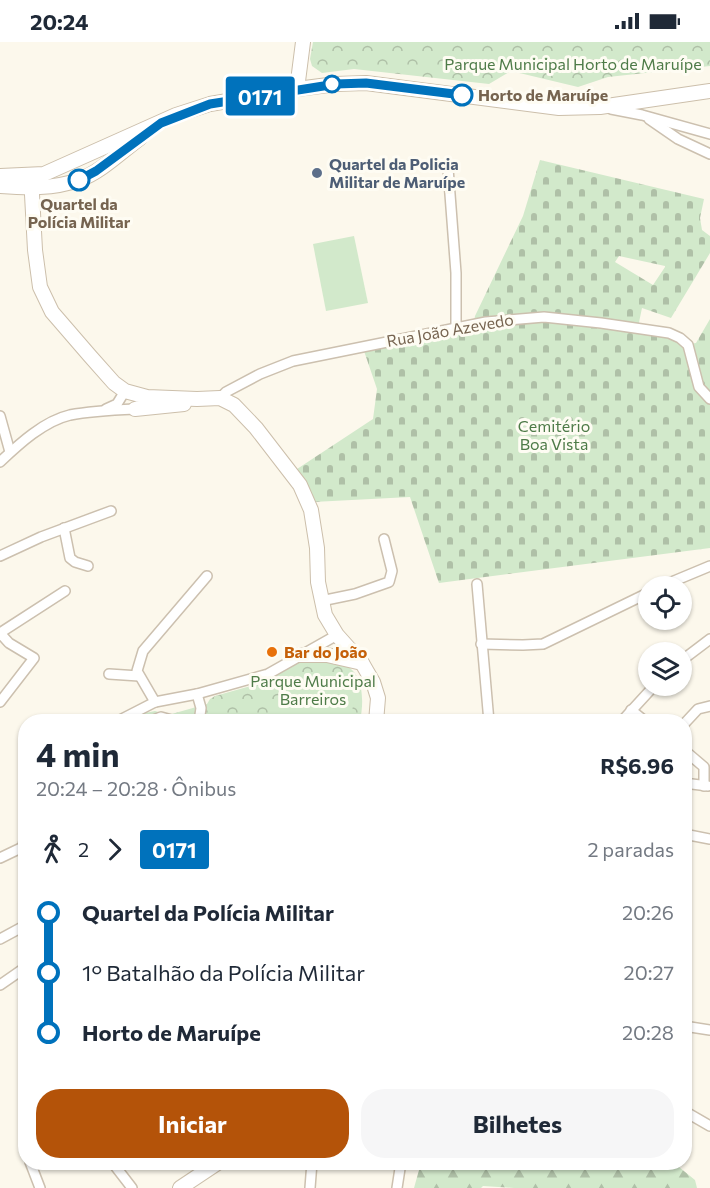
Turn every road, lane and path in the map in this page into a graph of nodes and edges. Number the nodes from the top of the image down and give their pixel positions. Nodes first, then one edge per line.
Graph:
1 (303, 42) edge
2 (297, 89) junction
3 (710, 91) edge
4 (600, 107) junction
5 (642, 114) junction
6 (161, 123) junction
7 (710, 134) edge
8 (710, 154) edge
9 (448, 168) dead end
10 (0, 176) edge
11 (31, 182) junction
12 (0, 186) edge
13 (456, 327) junction
14 (126, 391) junction
15 (147, 397) junction
16 (220, 398) junction
17 (197, 399) junction
18 (710, 399) edge
19 (135, 409) junction
20 (101, 411) junction
21 (0, 416) edge
22 (10, 452) junction
23 (0, 462) edge
24 (111, 511) dead end
25 (64, 528) junction
26 (384, 539) dead end
27 (0, 556) edge
28 (88, 566) dead end
29 (710, 566) edge
30 (207, 576) dead end
31 (686, 576) edge
32 (477, 584) dead end
33 (65, 591) dead end
34 (638, 598) edge
35 (321, 601) junction
36 (0, 633) edge
37 (337, 635) junction
38 (710, 639) edge
39 (481, 644) junction
40 (692, 653) edge
41 (299, 655) junction
42 (362, 663) junction
43 (109, 674) dead end
44 (139, 676) junction
45 (197, 694) junction
46 (645, 696) edge
47 (0, 702) edge
48 (155, 702) junction
49 (710, 706) edge
50 (631, 711) junction
51 (132, 714) edge
52 (200, 714) edge
53 (377, 714) edge
54 (488, 714) edge
55 (628, 714) edge
56 (635, 714) edge
57 (692, 715) edge
58 (692, 757) edge
59 (692, 784) edge
60 (707, 786) edge
61 (692, 836) edge
62 (710, 839) edge
63 (18, 852) edge
64 (0, 858) edge
65 (18, 929) edge
66 (0, 938) edge
67 (18, 973) edge
68 (0, 985) edge
69 (692, 1027) edge
70 (710, 1030) edge
71 (692, 1116) edge
72 (710, 1126) edge
73 (33, 1170) edge
74 (118, 1170) edge
75 (209, 1170) edge
76 (311, 1170) edge
77 (400, 1170) edge
78 (189, 1185) edge
79 (40, 1188) edge
80 (132, 1188) edge
81 (310, 1188) edge
82 (397, 1188) edge

1 - 2 main road
2 - 4 main road
2 - 6 main road
3 - 4 main road
4 - 5 street
5 - 7 street
5 - 8 street
6 - 11 main road
6 - 11 main road
9 - 13 street
10 - 11 main road
11 - 12 main road
11 - 14 main road
13 - 16 street, Rua João Azevedo
13 - 18 street, Rua João Azevedo
14 - 15 main road
14 - 20 street
15 - 17 main road
15 - 19 street
16 - 17 main road
16 - 35 main road
17 - 19 main road
19 - 20 street
20 - 22 street
21 - 22 street
22 - 23 street
24 - 25 street
25 - 27 street
25 - 28 street
26 - 35 street
29 - 31 street
30 - 44 street
32 - 39 street
33 - 36 street
34 - 39 street
35 - 37 main road
36 - 47 street
37 - 41 street
37 - 42 main road
38 - 40 street
39 - 54 street
41 - 42 main road
41 - 45 street
42 - 53 main road
43 - 44 street
44 - 48 street
45 - 48 street
45 - 52 street
46 - 50 street
48 - 51 street
49 - 57 street
50 - 55 street
50 - 56 street
58 - 60 street
59 - 60 street
61 - 62 street
63 - 64 street
65 - 66 street
67 - 68 street
69 - 70 street
71 - 72 street
73 - 79 street
74 - 80 street
75 - 78 main road
76 - 81 street
77 - 82 street

